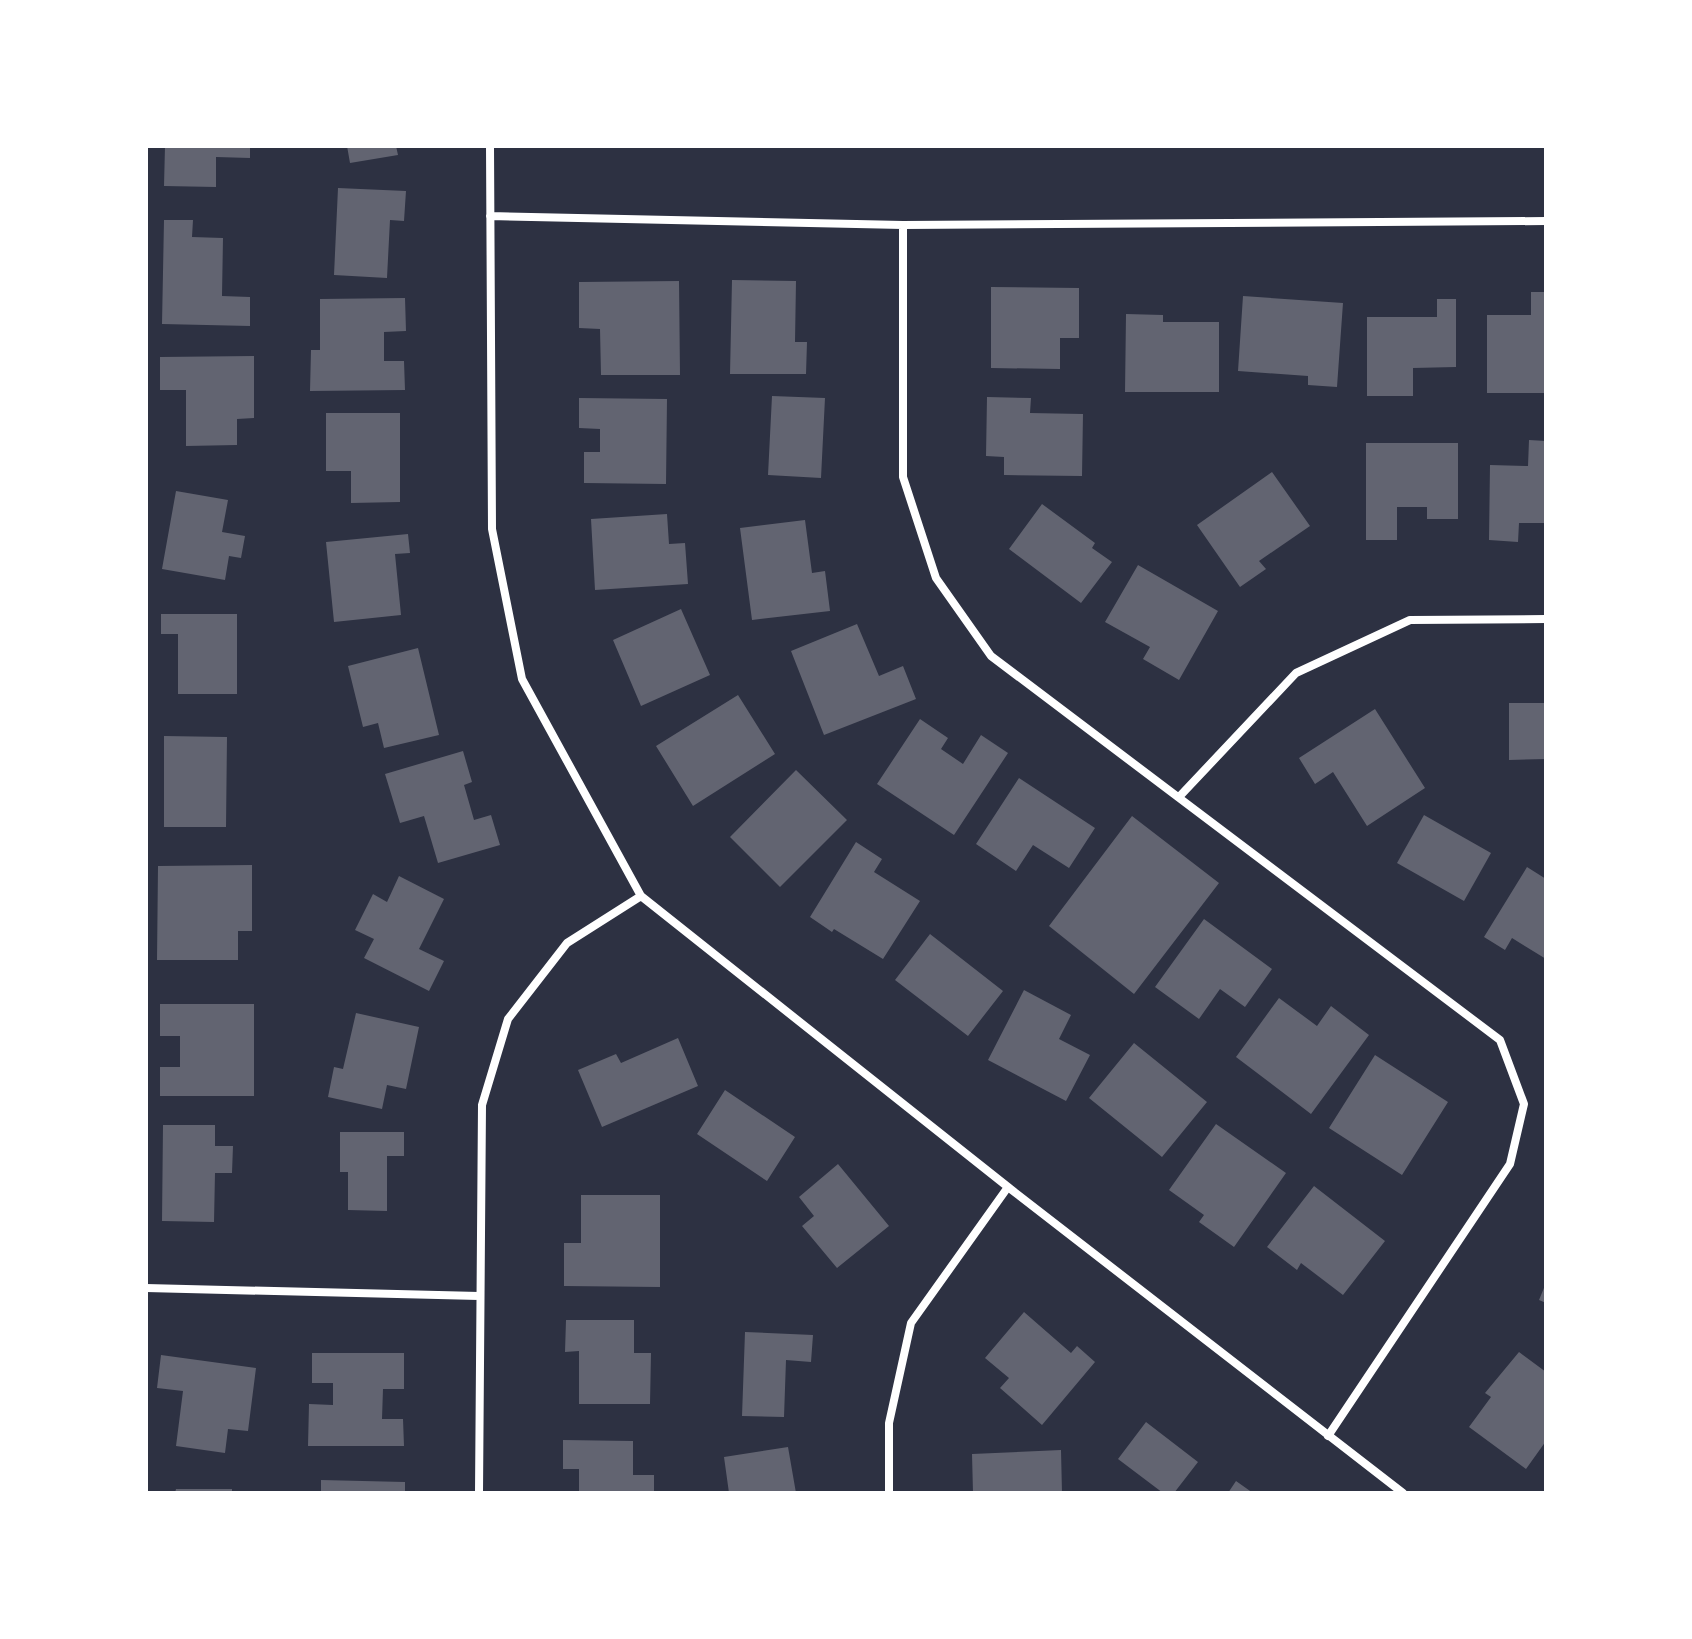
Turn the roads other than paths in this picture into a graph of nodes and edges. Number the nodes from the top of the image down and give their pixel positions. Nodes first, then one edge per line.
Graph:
1 (490, 146) edge
2 (490, 216) junction
3 (1546, 221) edge
4 (903, 225) junction
5 (1546, 619) edge
6 (1179, 797) junction
7 (641, 896) junction
8 (1008, 1187) junction
9 (146, 1288) edge
10 (479, 1296) junction
11 (1328, 1436) junction
12 (479, 1493) edge
13 (889, 1493) edge
14 (1403, 1493) edge

1 - 2 street
2 - 4 street
2 - 7 street
3 - 4 street
4 - 6 street
5 - 6 street
6 - 11 street
7 - 8 street
7 - 10 street
8 - 11 street
8 - 13 street
9 - 10 street
10 - 12 street
11 - 14 street

